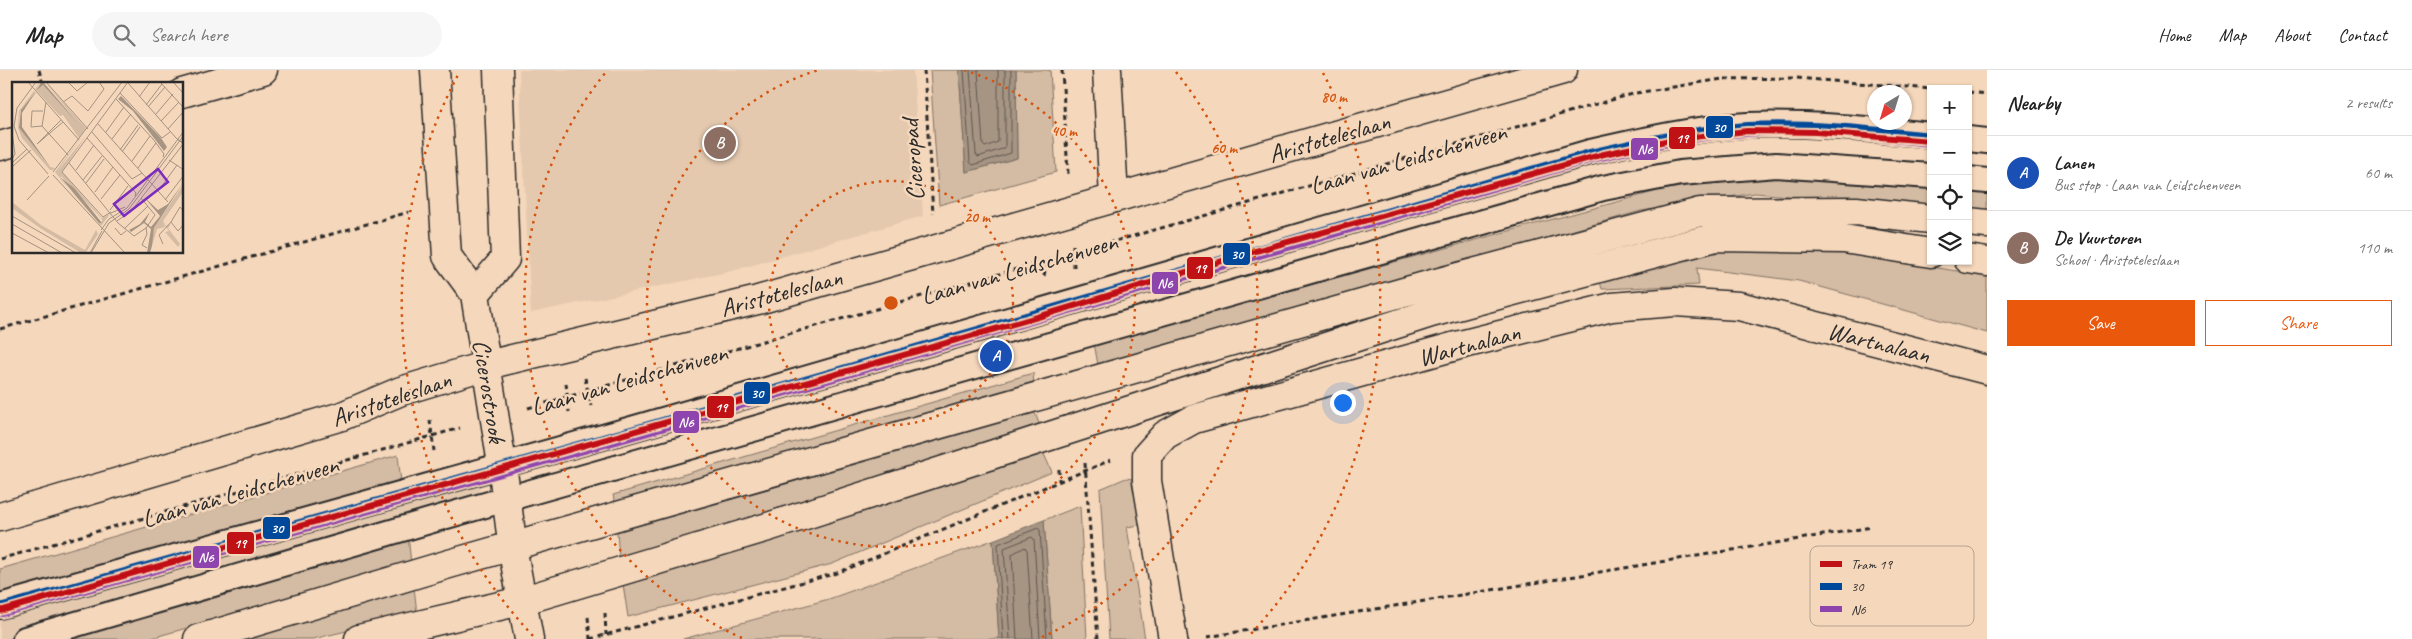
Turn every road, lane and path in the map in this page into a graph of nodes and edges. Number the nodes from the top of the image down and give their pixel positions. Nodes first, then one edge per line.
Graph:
1 (263, 70) edge
2 (435, 70) edge
3 (498, 70) edge
4 (924, 70) edge
5 (1107, 70) edge
6 (1563, 70) edge
7 (1927, 89) edge
8 (184, 92) edge
9 (1972, 92) edge
10 (1987, 94) edge
11 (1927, 136) edge
12 (1972, 139) edge
13 (1987, 141) edge
14 (1927, 176) edge
15 (1972, 179) edge
16 (1987, 181) edge
17 (1114, 198) junction
18 (443, 203) junction
19 (1927, 219) edge
20 (1972, 222) edge
21 (1987, 224) edge
22 (936, 248) junction
23 (1927, 252) edge
24 (1972, 260) edge
25 (1987, 262) edge
26 (475, 294) junction
27 (0, 329) edge
28 (487, 365) junction
29 (1987, 370) edge
30 (495, 418) junction
31 (1147, 455) junction
32 (502, 464) junction
33 (506, 500) junction
34 (0, 517) edge
35 (1872, 527) dead end
36 (512, 547) junction
37 (0, 559) edge
38 (521, 601) junction
39 (0, 606) edge
40 (1205, 637) dead end
41 (25, 639) edge
42 (198, 639) edge
43 (359, 639) edge
44 (529, 639) edge
45 (590, 639) edge
46 (1173, 639) edge

1 - 8 street
2 - 18 street, Cicerostrook
3 - 26 street
4 - 22 path, Ciceropad
5 - 17 street
6 - 17 street, Aristoteleslaan
7 - 30 path, Laan van Leidschenveen
9 - 10 path
11 - 32 lane, Laan van Leidschenveen
12 - 13 lane
14 - 33 lane
15 - 16 lane
17 - 22 street, Aristoteleslaan
18 - 26 street, Cicerostrook
18 - 27 path
19 - 36 street
20 - 21 street
22 - 28 street, Aristoteleslaan
23 - 38 street
24 - 25 street
26 - 28 street, Cicerostrook
28 - 30 street, Cicerostrook
28 - 34 street, Aristoteleslaan
29 - 31 street, Wartnalaan
30 - 32 street, Cicerostrook
30 - 37 path, Laan van Leidschenveen
31 - 45 path
31 - 46 street
32 - 33 street, Cicerostrook
32 - 39 lane, Laan van Leidschenveen
33 - 36 street, Cicerostrook
33 - 41 lane
35 - 40 path
36 - 38 street, Cicerostrook
36 - 42 street
38 - 43 street
38 - 44 street, Cicerostrook

